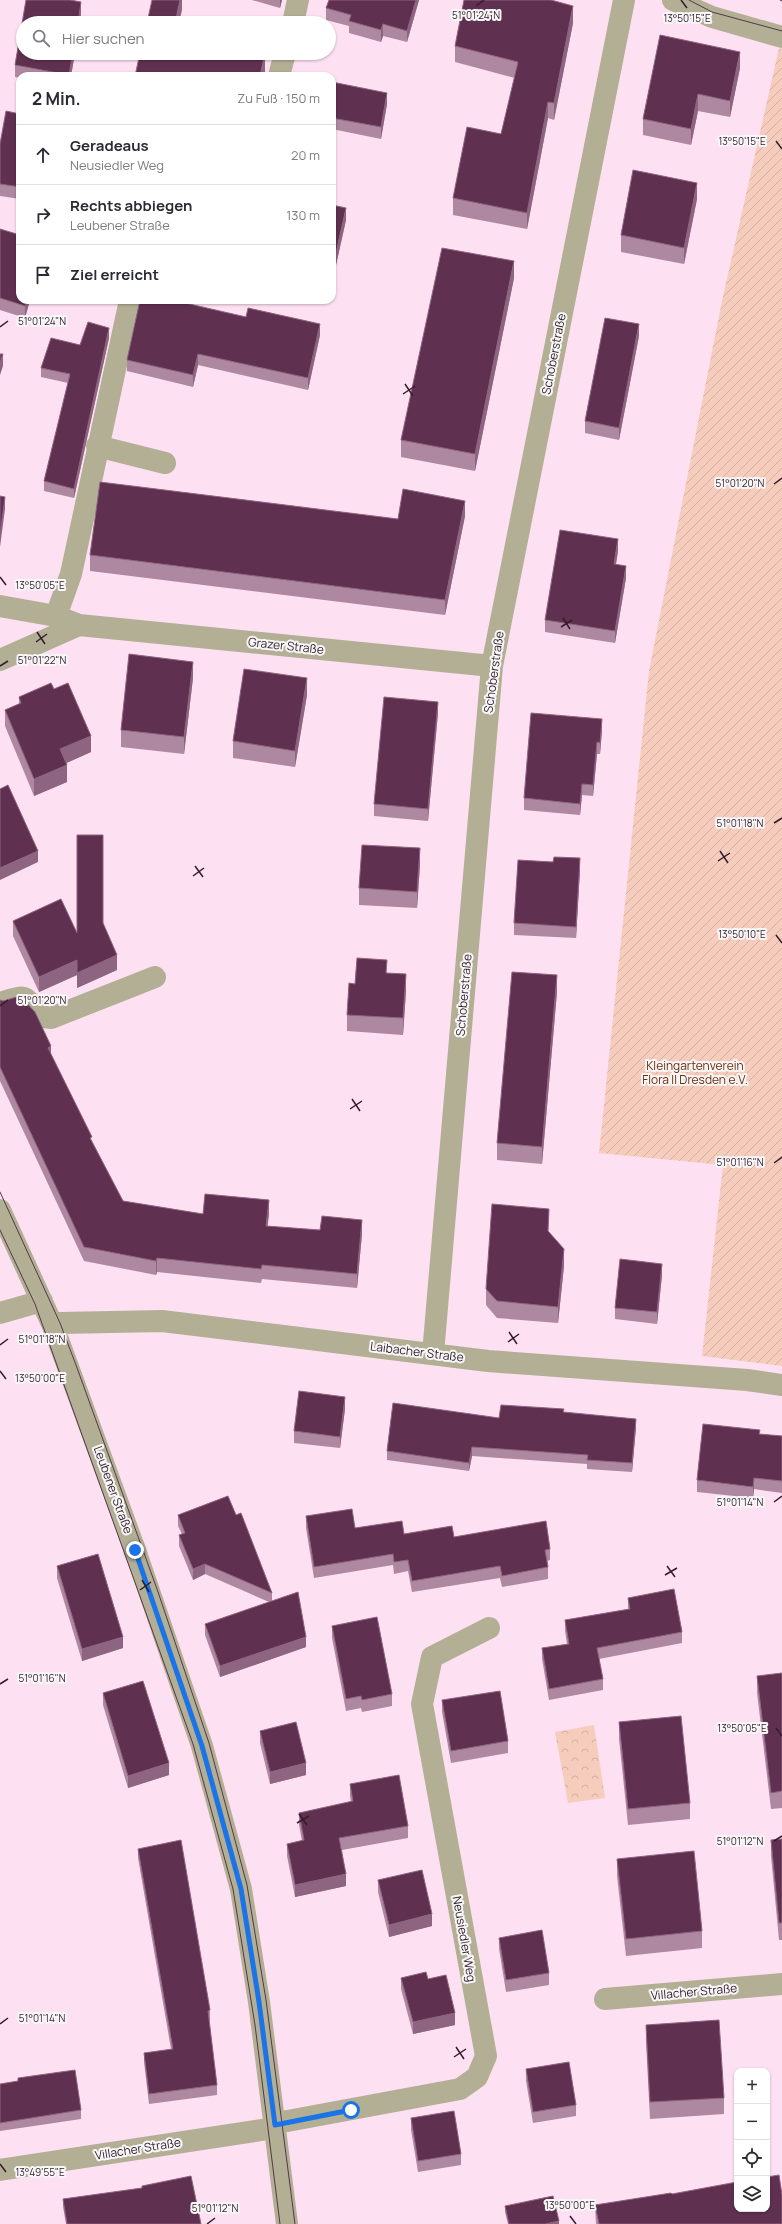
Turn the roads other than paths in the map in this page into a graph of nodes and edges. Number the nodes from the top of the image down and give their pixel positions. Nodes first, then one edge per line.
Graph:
1 (298, 0) edge
2 (624, 0) edge
3 (673, 0) edge
4 (294, 16) edge
5 (782, 38) edge
6 (283, 60) edge
7 (280, 72) edge
8 (129, 304) edge
9 (98, 446) junction
10 (165, 464) dead end
11 (0, 606) edge
12 (56, 616) junction
13 (79, 625) junction
14 (0, 660) edge
15 (492, 666) junction
16 (155, 977) dead end
17 (0, 1003) edge
18 (0, 1210) edge
19 (42, 1301) junction
20 (0, 1313) edge
21 (53, 1326) junction
22 (433, 1354) junction
23 (782, 1385) edge
24 (489, 1628) dead end
25 (782, 1984) edge
26 (605, 1999) dead end
27 (275, 2125) junction
28 (0, 2170) edge
29 (287, 2224) edge

1 - 4 street
2 - 15 street, Schoberstraße
3 - 5 street
6 - 7 street
8 - 9 street
9 - 10 street
9 - 12 street
11 - 12 street, Grazer Straße
12 - 13 street, Grazer Straße
13 - 14 street, Grazer Straße
13 - 15 street, Grazer Straße
15 - 22 street, Schoberstraße
16 - 17 street
18 - 19 street, Leubener Straße
19 - 20 street
19 - 21 street, Leubener Straße
21 - 22 street, Laibacher Straße
21 - 27 street, Leubener Straße
22 - 23 street, Laibacher Straße
24 - 27 street, Neusiedler Weg
25 - 26 street, Villacher Straße
27 - 28 street, Villacher Straße
27 - 29 street, Leubener Straße

